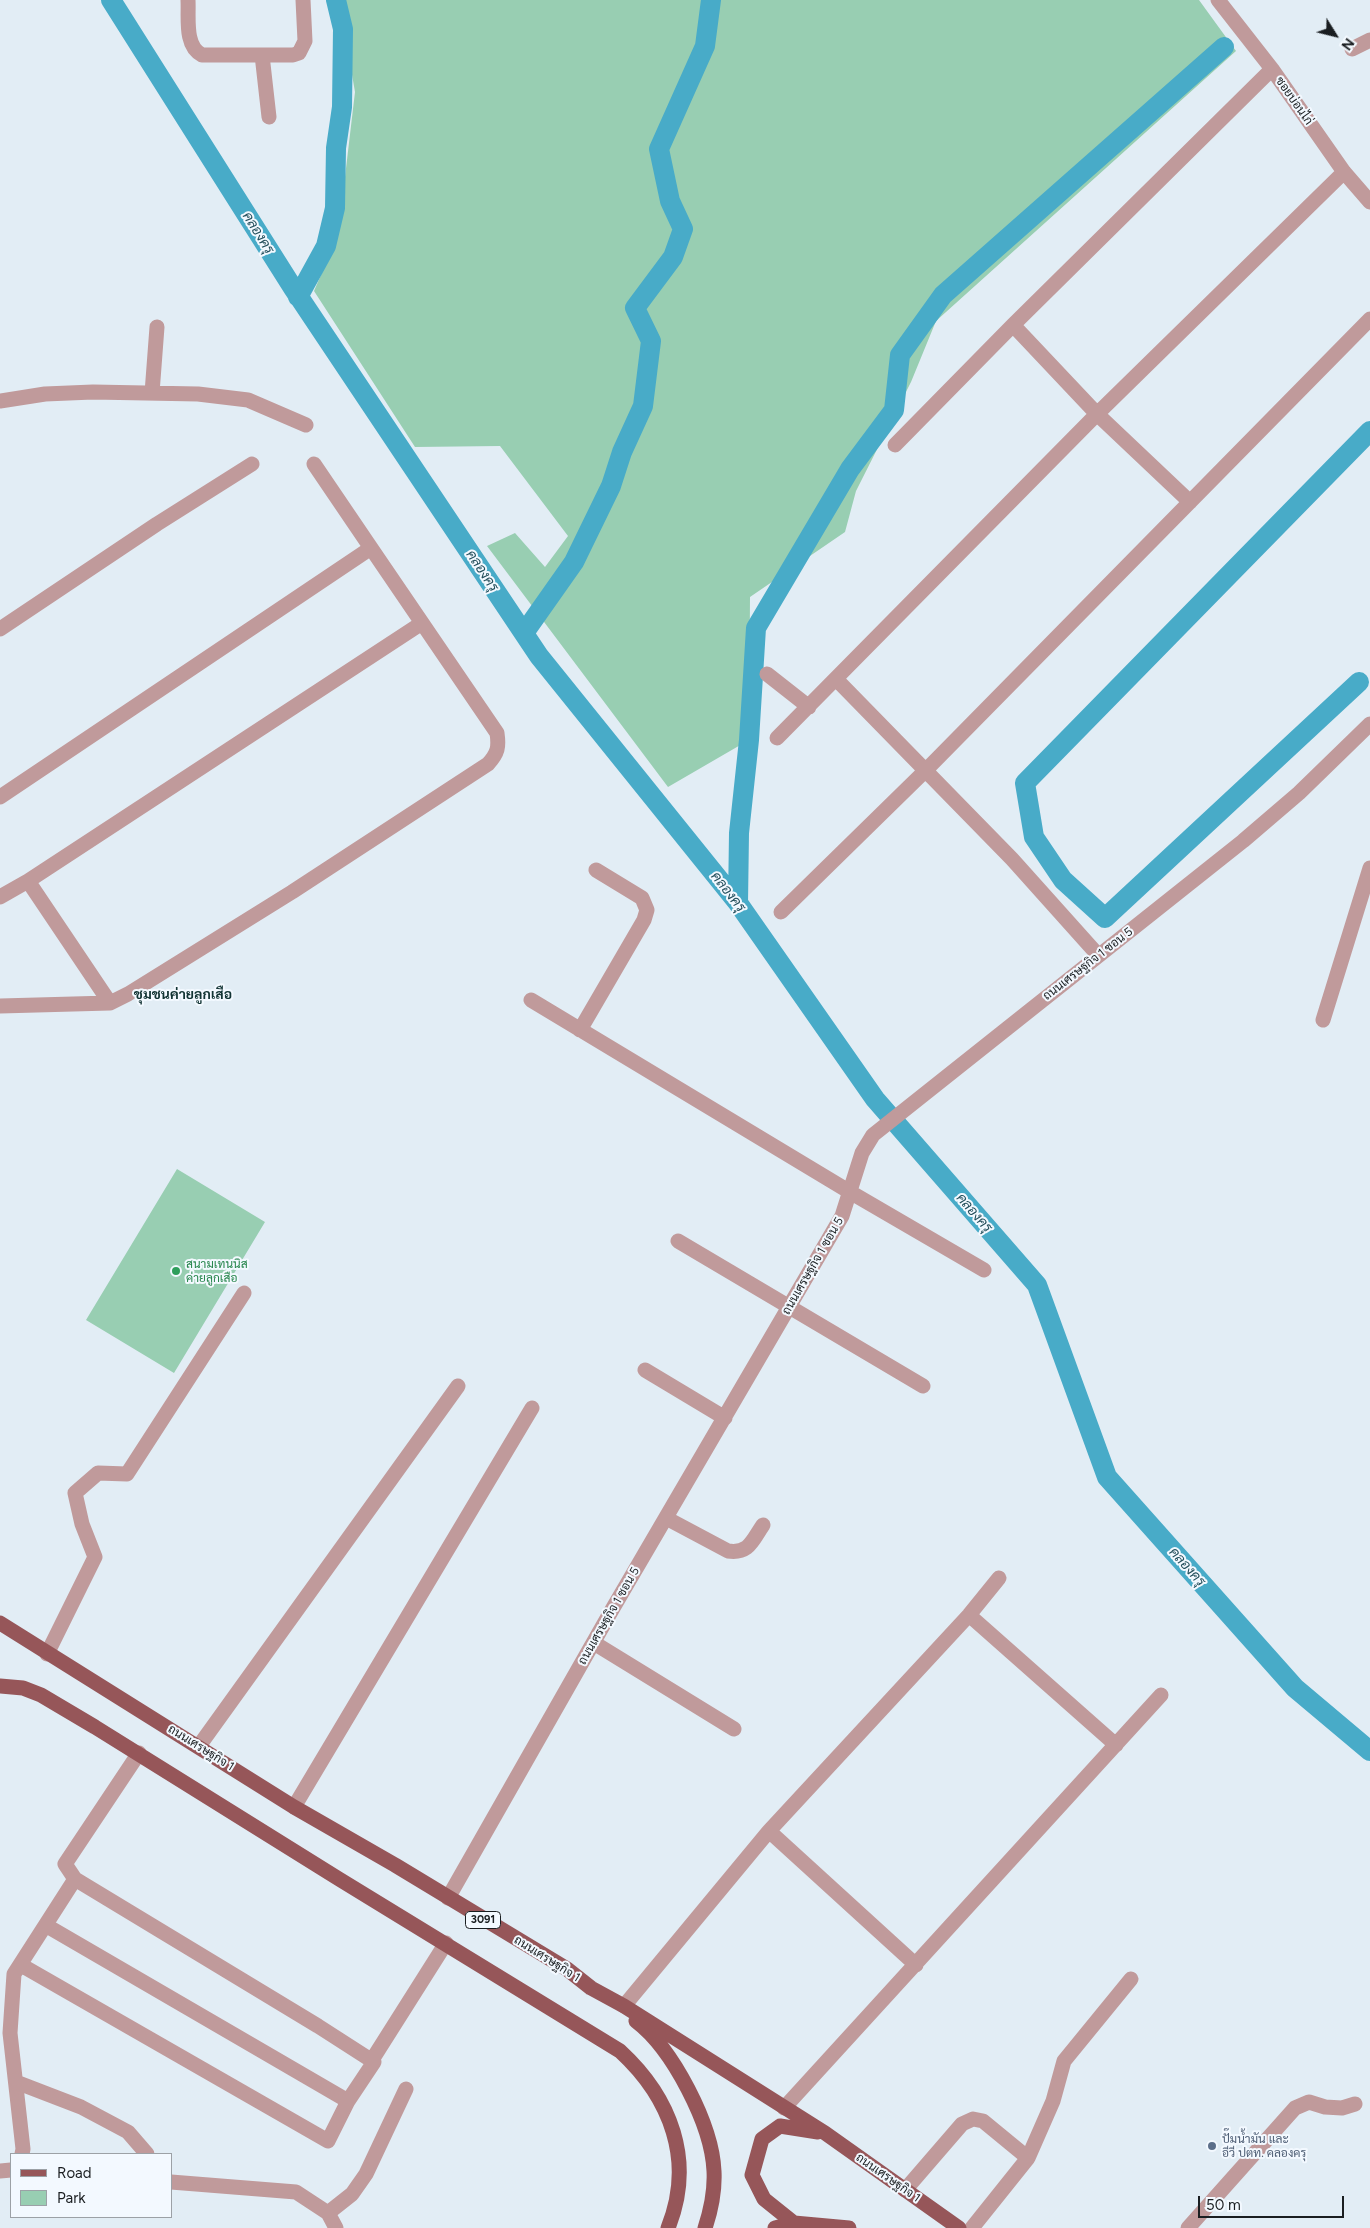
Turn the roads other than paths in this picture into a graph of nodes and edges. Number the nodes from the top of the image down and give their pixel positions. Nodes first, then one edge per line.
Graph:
1 (188, 0) edge
2 (303, 0) edge
3 (1218, 0) edge
4 (1370, 40) edge
5 (1352, 49) dead end
6 (262, 55) junction
7 (1272, 68) junction
8 (269, 117) dead end
9 (1344, 172) junction
10 (1370, 202) edge
11 (1370, 319) edge
12 (1013, 325) junction
13 (157, 327) dead end
14 (152, 393) junction
15 (0, 401) edge
16 (1097, 414) junction
17 (306, 425) dead end
18 (895, 445) dead end
19 (252, 464) dead end
20 (314, 464) dead end
21 (1190, 502) junction
22 (371, 548) junction
23 (422, 623) junction
24 (0, 629) edge
25 (767, 674) dead end
26 (836, 679) junction
27 (808, 706) junction
28 (1370, 724) edge
29 (777, 738) dead end
30 (926, 770) junction
31 (0, 797) edge
32 (1370, 868) edge
33 (596, 870) dead end
34 (28, 881) junction
35 (0, 897) edge
36 (781, 912) dead end
37 (1098, 955) junction
38 (531, 1000) dead end
39 (110, 1003) junction
40 (0, 1006) edge
41 (1323, 1020) dead end
42 (580, 1030) junction
43 (850, 1192) junction
44 (678, 1241) dead end
45 (984, 1270) dead end
46 (244, 1293) dead end
47 (789, 1307) junction
48 (645, 1370) dead end
49 (458, 1386) dead end
50 (923, 1386) dead end
51 (532, 1408) dead end
52 (725, 1418) junction
53 (666, 1518) junction
54 (763, 1525) dead end
55 (999, 1578) dead end
56 (970, 1615) junction
57 (4, 1628) edge
58 (594, 1643) junction
59 (47, 1654) junction
60 (0, 1686) edge
61 (1161, 1695) dead end
62 (734, 1729) dead end
63 (1116, 1745) junction
64 (199, 1746) junction
65 (139, 1753) junction
66 (294, 1807) junction
67 (769, 1831) junction
68 (75, 1879) junction
69 (448, 1898) junction
70 (47, 1926) junction
71 (446, 1944) junction
72 (20, 1965) junction
73 (916, 1965) junction
74 (1131, 1979) dead end
75 (591, 1988) junction
76 (624, 2006) junction
77 (372, 2060) junction
78 (16, 2082) junction
79 (406, 2089) dead end
80 (348, 2101) junction
81 (1355, 2104) dead end
82 (784, 2108) junction
83 (825, 2134) junction
84 (22, 2153) edge
85 (146, 2153) edge
86 (1028, 2158) junction
87 (172, 2182) edge
88 (905, 2190) junction
89 (328, 2213) junction
90 (794, 2223) junction
91 (336, 2228) edge
92 (668, 2228) edge
93 (705, 2228) edge
94 (775, 2228) edge
95 (847, 2228) edge
96 (959, 2228) edge
97 (972, 2228) edge
98 (1188, 2228) edge

1 - 6 street
2 - 6 street
3 - 7 street, ซอยบ่อนไก่
4 - 5 street
6 - 8 street
7 - 9 street, ซอยบ่อนไก่
7 - 12 street
9 - 10 street, ซอยบ่อนไก่
9 - 16 street
11 - 21 street
12 - 16 street
12 - 18 street
13 - 14 street
14 - 15 street
14 - 17 street
16 - 21 street
16 - 26 street
19 - 24 street
20 - 22 street
21 - 30 street
22 - 23 street
22 - 31 street
23 - 34 street
23 - 39 street
25 - 27 street
26 - 27 street
26 - 30 street
27 - 29 street
28 - 37 street, ถนนเศรษฐกิจ 1 ซอน 5
30 - 36 street
30 - 37 street
32 - 41 street
33 - 42 street
34 - 35 street
34 - 39 street
37 - 43 street, ถนนเศรษฐกิจ 1 ซอน 5
38 - 42 street
39 - 40 street
42 - 43 street
43 - 45 street
43 - 47 street, ถนนเศรษฐกิจ 1 ซอน 5
44 - 47 street
46 - 59 street
47 - 50 street
47 - 52 street, ถนนเศรษฐกิจ 1 ซอน 5
48 - 52 street
49 - 64 street
51 - 66 street
52 - 53 street, ถนนเศรษฐกิจ 1 ซอน 5
53 - 54 street
53 - 58 street, ถนนเศรษฐกิจ 1 ซอน 5
55 - 56 street
56 - 63 street
56 - 67 street
57 - 59 main road, ถนนเศรษฐกิจ 1 / 3091
58 - 62 street
58 - 69 street, ถนนเศรษฐกิจ 1 ซอน 5
59 - 64 main road, ถนนเศรษฐกิจ 1 / 3091
60 - 65 main road
61 - 63 street
63 - 73 street
64 - 66 main road, ถนนเศรษฐกิจ 1 / 3091
65 - 68 street
65 - 71 main road
66 - 69 main road, ถนนเศรษฐกิจ 1 / 3091
67 - 73 street
67 - 76 street
68 - 70 street
68 - 77 street
69 - 75 main road, ถนนเศรษฐกิจ 1 / 3091
70 - 72 street
70 - 80 street
71 - 77 street
71 - 92 main road
72 - 78 street
72 - 80 street
73 - 82 street
74 - 86 street
75 - 76 main road, ถนนเศรษฐกิจ 1 / 3091
75 - 93 main road
76 - 82 main road, ถนนเศรษฐกิจ 1 / 3091
77 - 80 street
78 - 84 street
78 - 85 street
79 - 89 street
81 - 98 street
82 - 83 main road, ถนนเศรษฐกิจ 1 / 3091
83 - 88 main road, ถนนเศรษฐกิจ 1 / 3091
83 - 90 main road
86 - 88 street
86 - 97 street
87 - 89 street
88 - 96 main road, ถนนเศรษฐกิจ 1 / 3091
89 - 91 street
90 - 94 main road
90 - 95 main road

